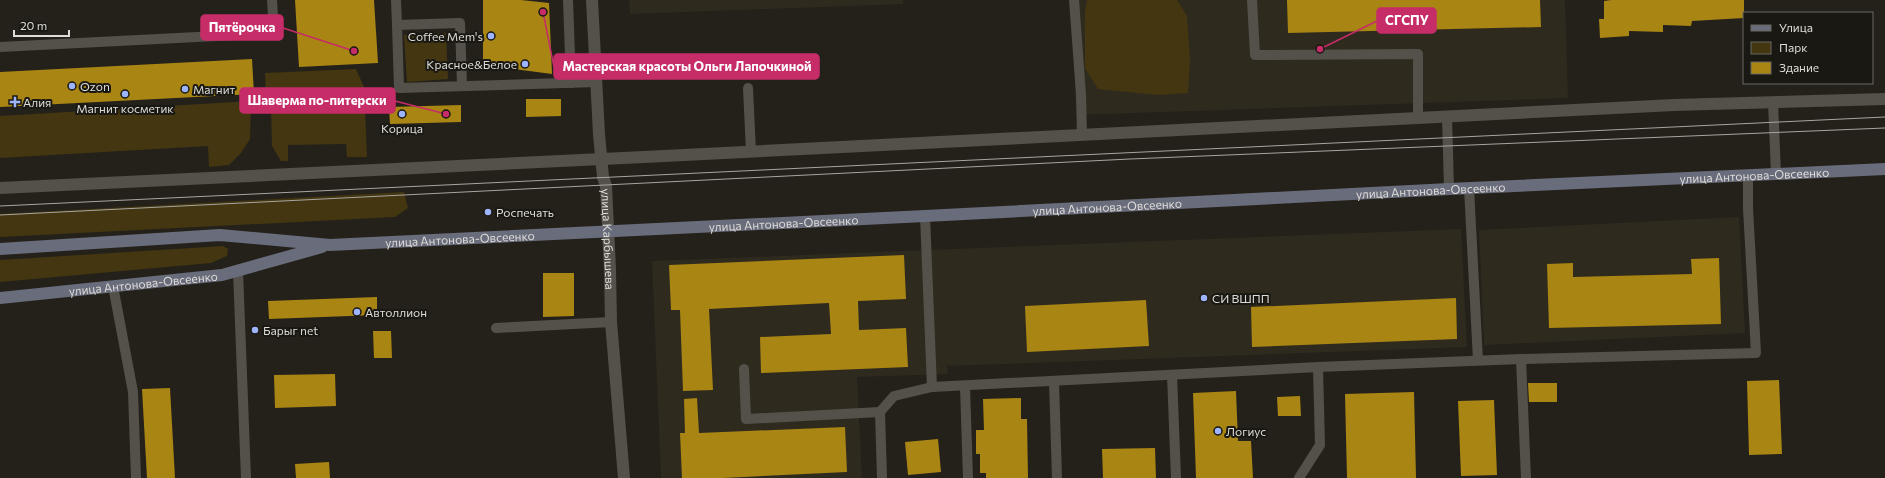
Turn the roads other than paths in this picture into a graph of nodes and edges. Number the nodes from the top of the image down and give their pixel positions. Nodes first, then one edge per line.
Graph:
1 (272, 0) edge
2 (396, 0) edge
3 (568, 0) edge
4 (592, 0) edge
5 (1074, 0) edge
6 (1252, 0) edge
7 (397, 25) junction
8 (0, 47) edge
9 (597, 82) junction
10 (571, 83) junction
11 (462, 86) junction
12 (748, 88) dead end
13 (1885, 99) edge
14 (1773, 102) junction
15 (1447, 116) junction
16 (1418, 117) junction
17 (1082, 135) junction
18 (751, 152) junction
19 (601, 159) junction
20 (1885, 169) edge
21 (1776, 174) junction
22 (1748, 175) junction
23 (0, 188) edge
24 (1469, 188) junction
25 (1449, 189) junction
26 (925, 216) junction
27 (608, 230) junction
28 (330, 245) junction
29 (0, 249) edge
30 (238, 270) junction
31 (113, 286) junction
32 (0, 298) edge
33 (611, 322) junction
34 (496, 328) dead end
35 (1521, 359) junction
36 (1478, 360) junction
37 (1318, 367) junction
38 (744, 369) dead end
39 (1172, 375) junction
40 (1054, 382) junction
41 (965, 386) junction
42 (932, 387) junction
43 (880, 412) junction
44 (136, 478) edge
45 (246, 478) edge
46 (624, 478) edge
47 (882, 478) edge
48 (968, 478) edge
49 (1057, 478) edge
50 (1176, 478) edge
51 (1299, 478) edge
52 (1526, 478) edge

1 - 8 lane
2 - 7 lane
3 - 10 lane
4 - 9 street, улица Карбышева
5 - 17 lane
6 - 16 lane
7 - 11 lane
7 - 11 lane
9 - 10 lane
9 - 19 street, улица Карбышева
10 - 11 lane
12 - 18 lane
13 - 14 street
14 - 15 street
14 - 21 lane
15 - 16 street
15 - 25 lane
16 - 17 street
17 - 18 street
18 - 19 street
19 - 23 street
19 - 27 street, улица Карбышева
20 - 21 main road, улица Антонова-Овсеенко
21 - 22 main road, улица Антонова-Овсеенко
22 - 24 main road, улица Антонова-Овсеенко
22 - 35 lane
24 - 25 main road, улица Антонова-Овсеенко
24 - 36 lane
25 - 26 main road, улица Антонова-Овсеенко
26 - 27 main road, улица Антонова-Овсеенко
26 - 42 lane
27 - 28 main road, улица Антонова-Овсеенко
27 - 33 street, улица Карбышева
28 - 29 main road, улица Антонова-Овсеенко
28 - 30 main road, улица Антонова-Овсеенко
30 - 31 main road, улица Антонова-Овсеенко
30 - 45 lane
31 - 32 main road, улица Антонова-Овсеенко
31 - 44 lane
33 - 34 lane
33 - 46 street, улица Карбышева
35 - 36 lane
35 - 52 lane
36 - 37 lane
37 - 39 lane
37 - 51 lane
38 - 43 lane
39 - 40 lane
39 - 50 lane
40 - 41 lane
40 - 49 lane
41 - 42 lane
41 - 48 lane
42 - 43 lane
43 - 47 lane

